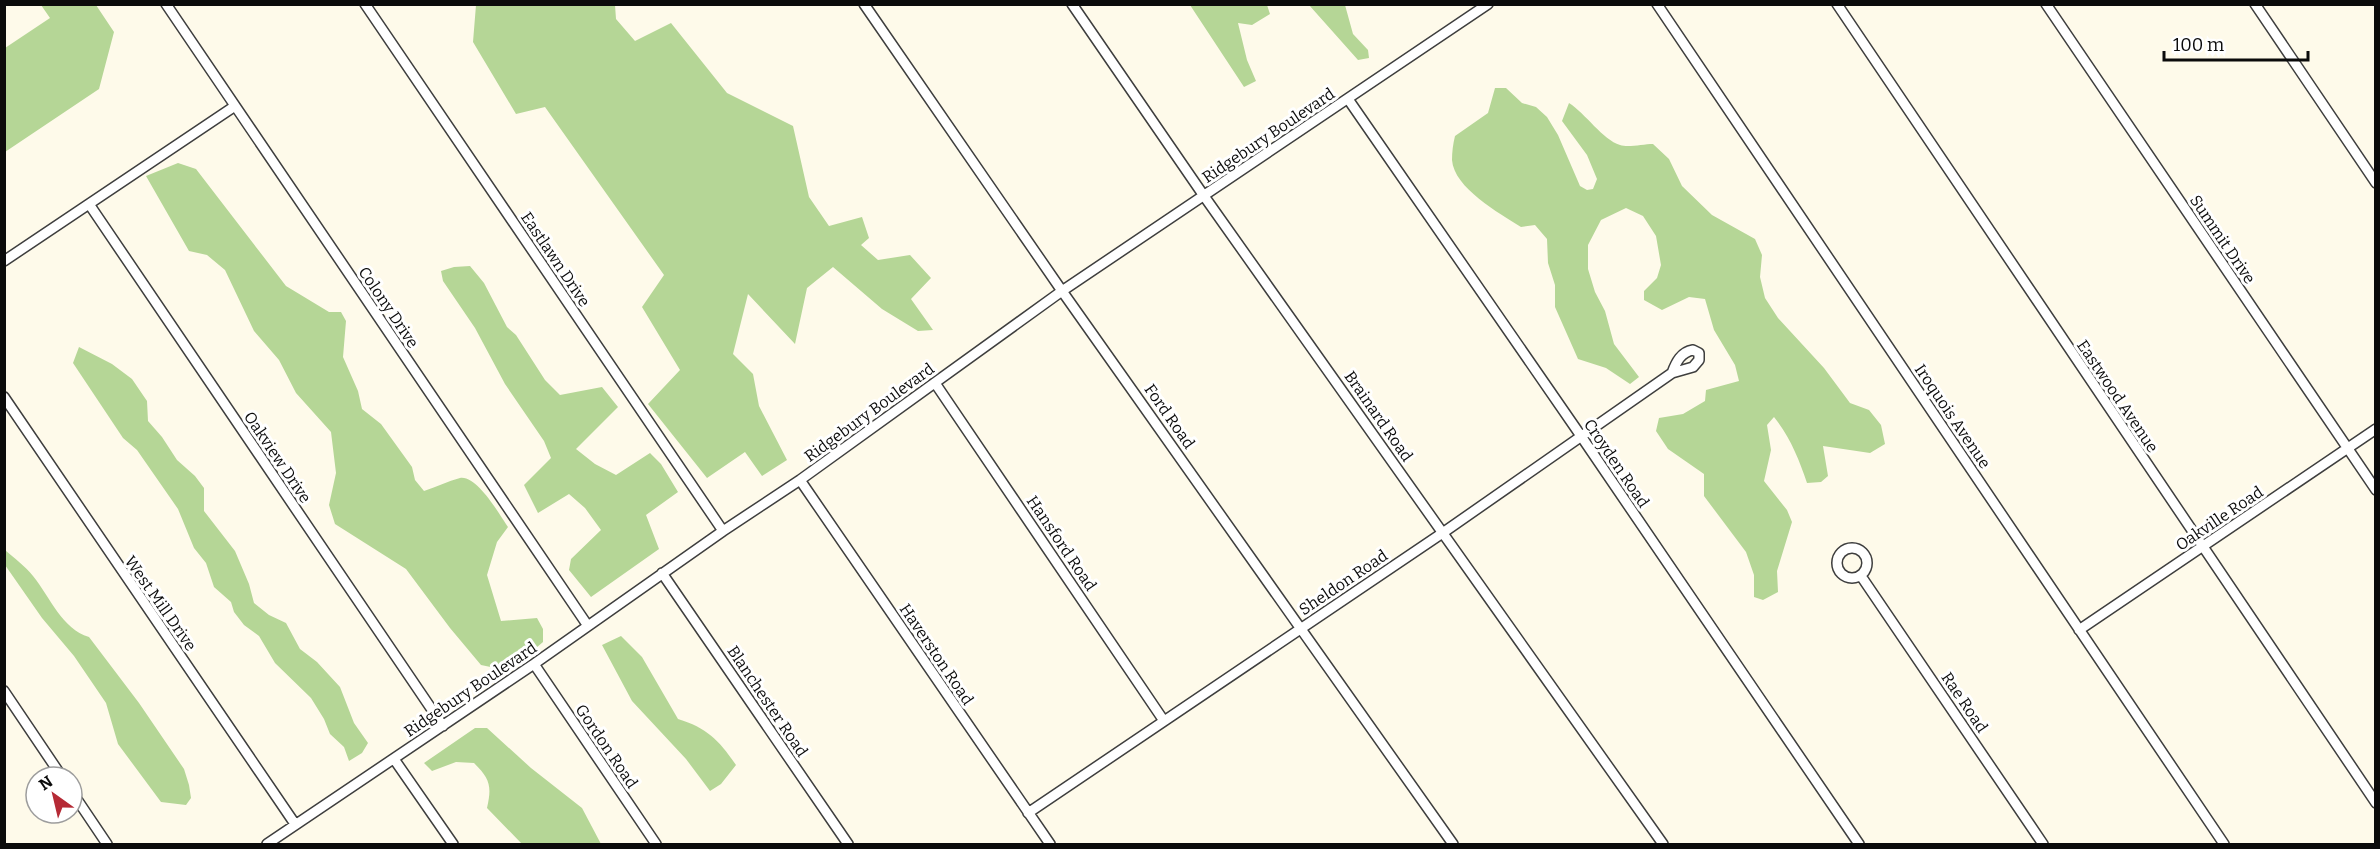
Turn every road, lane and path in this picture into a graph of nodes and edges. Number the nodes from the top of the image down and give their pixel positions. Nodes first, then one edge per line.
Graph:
1 (166, 4) edge
2 (365, 4) edge
3 (864, 4) edge
4 (1072, 4) edge
5 (1488, 4) edge
6 (1657, 4) edge
7 (1837, 4) edge
8 (2046, 4) edge
9 (2255, 4) edge
10 (1348, 99) junction
11 (235, 106) junction
12 (2376, 183) edge
13 (1204, 196) junction
14 (89, 204) junction
15 (4, 261) edge
16 (1062, 291) junction
17 (1672, 373) dead end
18 (935, 383) junction
19 (4, 397) edge
20 (2376, 429) edge
21 (1581, 435) junction
22 (2347, 448) junction
23 (800, 480) junction
24 (2376, 490) edge
25 (723, 531) junction
26 (1444, 532) junction
27 (2202, 548) junction
28 (663, 573) junction
29 (1861, 576) dead end
30 (588, 626) junction
31 (1301, 628) junction
32 (2079, 630) junction
33 (534, 664) junction
34 (4, 691) edge
35 (1164, 721) junction
36 (442, 726) junction
37 (394, 759) junction
38 (54, 765) edge
39 (2376, 803) edge
40 (84, 810) edge
41 (1028, 813) junction
42 (295, 824) junction
43 (279, 841) edge
44 (107, 844) edge
45 (267, 844) edge
46 (453, 844) edge
47 (656, 844) edge
48 (848, 844) edge
49 (1050, 844) edge
50 (1453, 844) edge
51 (1663, 844) edge
52 (1859, 844) edge
53 (2043, 844) edge
54 (2224, 844) edge

1 - 11 street, Colony Drive
2 - 25 street, Eastlawn Drive
3 - 16 street, Ford Road
4 - 13 street, Brainard Road
5 - 10 street, Ridgebury Boulevard
6 - 32 street, Iroquois Avenue
7 - 27 street, Eastwood Avenue
8 - 22 street, Summit Drive
9 - 12 street
10 - 13 street, Ridgebury Boulevard
10 - 21 street, Croyden Road
11 - 14 street
11 - 30 street, Colony Drive
13 - 16 street, Ridgebury Boulevard
13 - 26 street, Brainard Road
14 - 15 street
14 - 36 street, Oakview Drive
16 - 18 street, Ridgebury Boulevard
16 - 31 street, Ford Road
17 - 21 street, Sheldon Road
18 - 23 street, Ridgebury Boulevard
18 - 35 street, Hansford Road
19 - 42 street, West Mill Drive
20 - 22 street, Oakville Road
21 - 26 street, Sheldon Road
21 - 52 street, Croyden Road
22 - 24 street, Summit Drive
22 - 27 street, Oakville Road
23 - 25 street, Ridgebury Boulevard
23 - 41 street, Haverston Road
25 - 28 street, Ridgebury Boulevard
26 - 31 street, Sheldon Road
26 - 51 street, Brainard Road
27 - 32 street, Oakville Road
27 - 39 street, Eastwood Avenue
28 - 30 street, Ridgebury Boulevard
28 - 48 street, Blanchester Road
29 - 53 street, Rae Road
30 - 33 street, Ridgebury Boulevard
31 - 35 street, Sheldon Road
31 - 50 street, Ford Road
32 - 54 street, Iroquois Avenue
33 - 36 street, Ridgebury Boulevard
33 - 47 street, Gordon Road
34 - 38 street
35 - 41 street, Sheldon Road
36 - 37 street, Ridgebury Boulevard
37 - 42 street, Ridgebury Boulevard
37 - 46 street
40 - 44 street
41 - 49 street, Haverston Road
42 - 43 street, Ridgebury Boulevard
43 - 45 street, Ridgebury Boulevard

